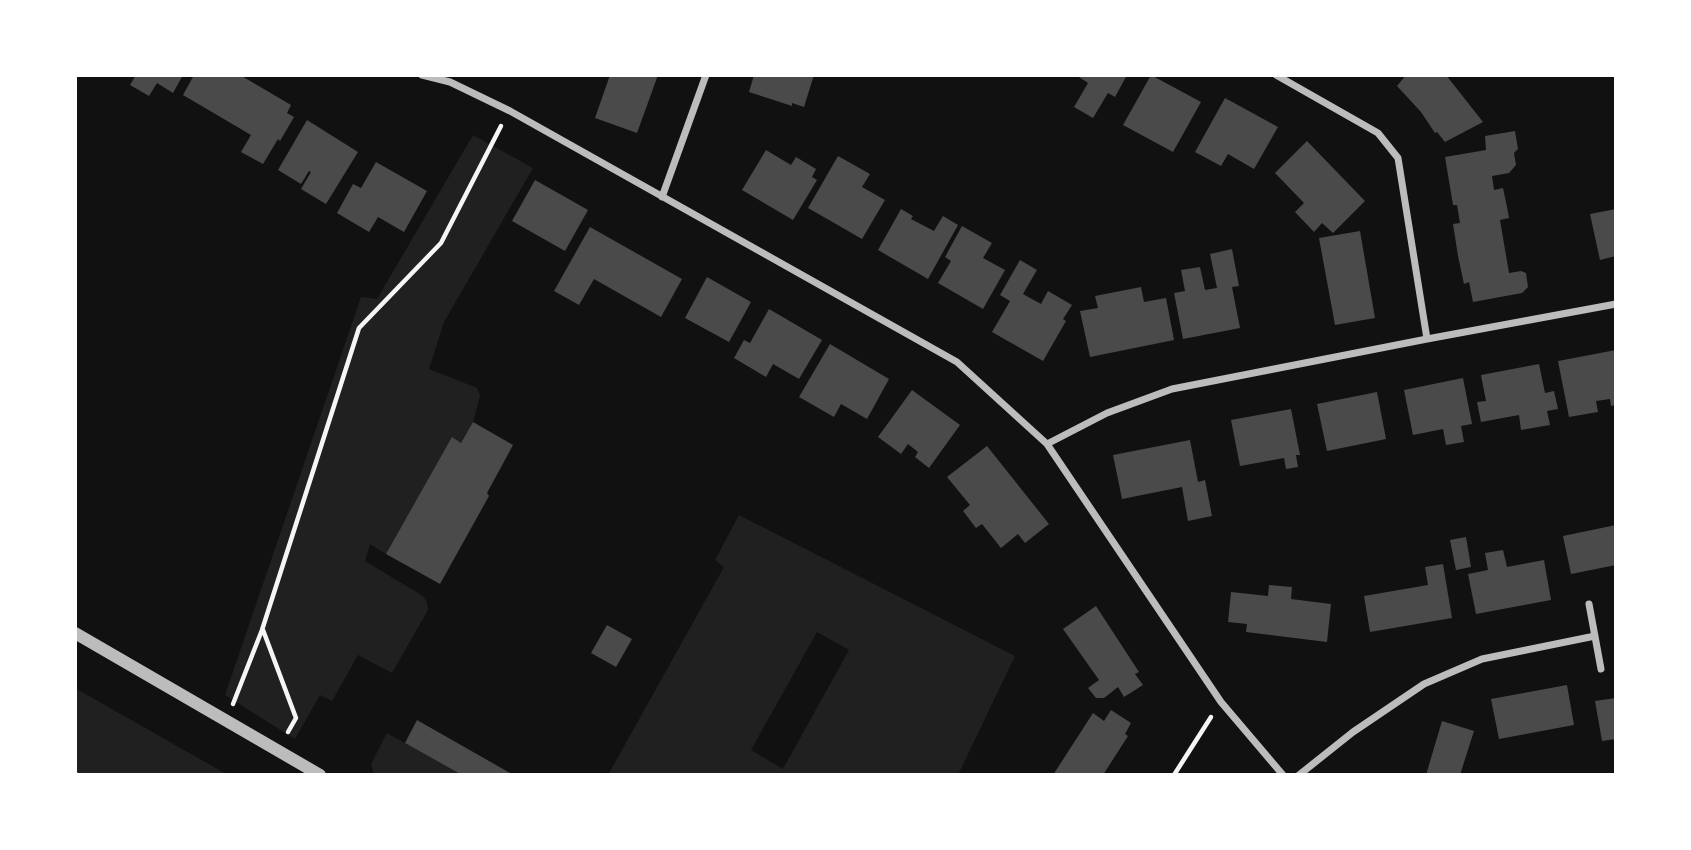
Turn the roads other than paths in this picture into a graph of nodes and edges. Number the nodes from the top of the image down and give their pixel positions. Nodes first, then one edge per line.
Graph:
1 (422, 75) edge
2 (706, 75) edge
3 (1276, 75) edge
4 (662, 197) junction
5 (1616, 304) edge
6 (1427, 339) junction
7 (1047, 444) junction
8 (1589, 604) dead end
9 (75, 633) edge
10 (1595, 636) junction
11 (1601, 669) dead end
12 (320, 775) edge
13 (1283, 775) edge
14 (1299, 775) edge

1 - 4 street
2 - 4 street
3 - 6 street
4 - 7 street
5 - 6 street
6 - 7 street
7 - 13 street
8 - 10 street
9 - 12 street
10 - 11 street
10 - 14 street

